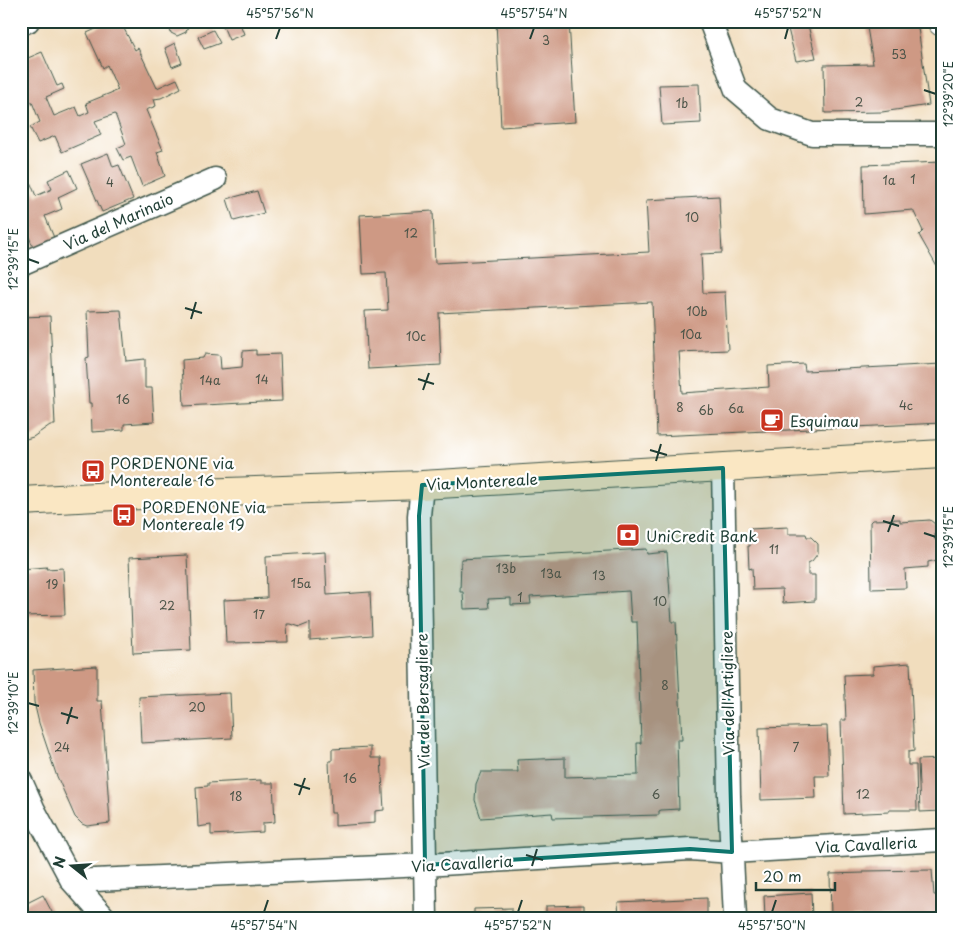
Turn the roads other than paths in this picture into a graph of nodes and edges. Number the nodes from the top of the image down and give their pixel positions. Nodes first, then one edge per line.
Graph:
1 (28, 21) edge
2 (710, 21) edge
3 (21, 24) edge
4 (942, 134) edge
5 (215, 179) dead end
6 (21, 264) edge
7 (942, 454) edge
8 (723, 468) junction
9 (422, 485) junction
10 (21, 501) edge
11 (21, 781) edge
12 (942, 840) edge
13 (732, 852) junction
14 (425, 865) junction
15 (72, 881) junction
16 (105, 918) edge
17 (426, 918) edge
18 (735, 918) edge

1 - 3 street
2 - 4 street
5 - 6 street, Via del Marinaio
7 - 8 main road, Via Montereale
8 - 9 main road, Via Montereale
8 - 13 street, Via dell'Artigliere
9 - 10 main road, Via Montereale
9 - 14 street, Via del Bersagliere
11 - 15 street
12 - 13 street, Via Cavalleria
13 - 14 street, Via Cavalleria
13 - 18 street, Via dell'Artigliere
14 - 15 street, Via Cavalleria
14 - 17 street, Via del Bersagliere
15 - 16 street

